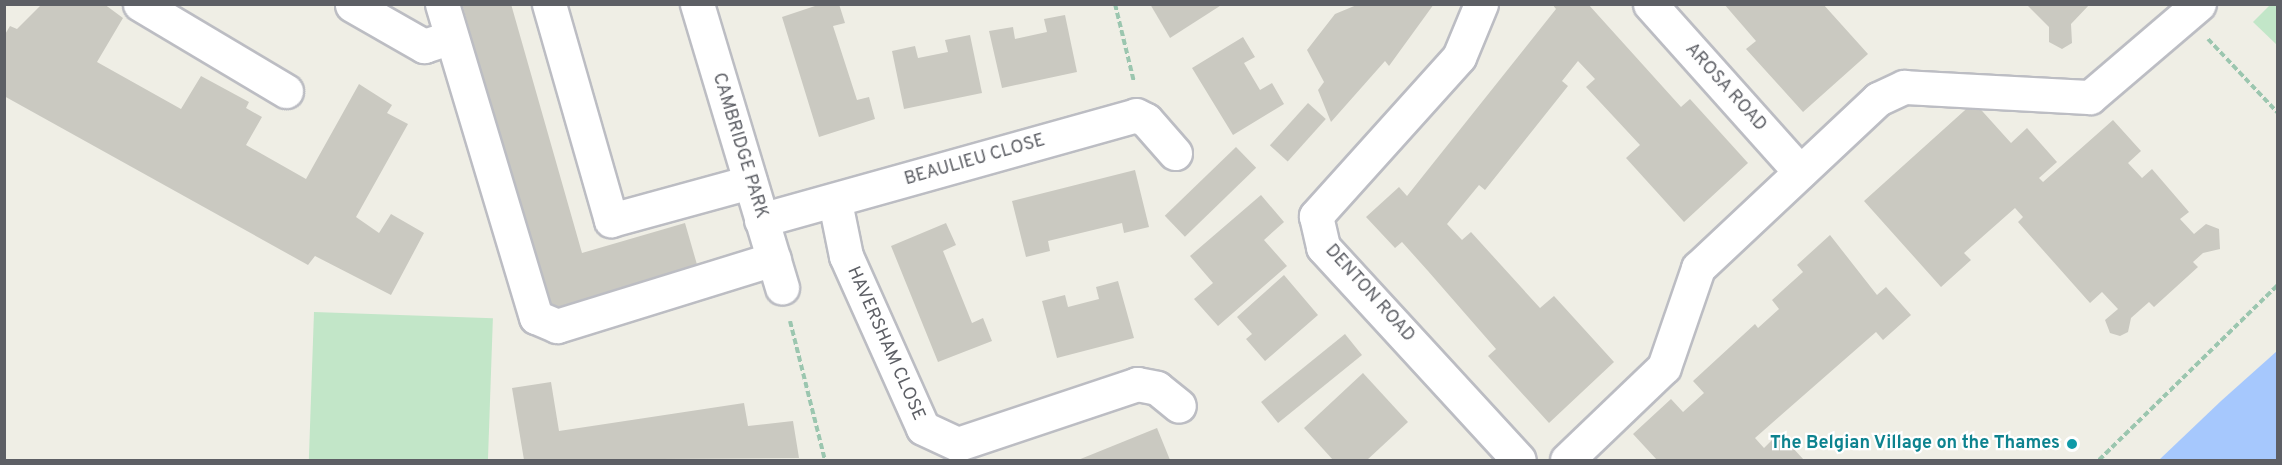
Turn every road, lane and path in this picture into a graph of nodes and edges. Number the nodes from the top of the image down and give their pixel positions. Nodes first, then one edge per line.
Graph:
1 (140, 4) edge
2 (442, 4) edge
3 (549, 4) edge
4 (697, 4) edge
5 (1115, 4) edge
6 (1481, 4) edge
7 (1650, 4) edge
8 (352, 5) edge
9 (2193, 11) edge
10 (452, 37) junction
11 (286, 92) dead end
12 (2277, 113) edge
13 (1136, 115) junction
14 (1175, 153) dead end
15 (1800, 172) junction
16 (750, 182) junction
17 (835, 201) junction
18 (761, 220) junction
19 (778, 274) junction
20 (2277, 285) edge
21 (1179, 405) dead end
22 (825, 460) edge
23 (1519, 460) edge
24 (1567, 460) edge
25 (2099, 460) edge

1 - 11 street
2 - 10 street
3 - 16 street
4 - 16 street, CAMBRIDGE PARK
5 - 13 path
6 - 23 street, DENTON ROAD
7 - 15 street, AROSA ROAD
8 - 10 street
9 - 12 path
9 - 15 street
10 - 19 street
13 - 14 street
13 - 17 street, BEAULIEU CLOSE
15 - 24 street
16 - 18 street, CAMBRIDGE PARK
17 - 18 street, BEAULIEU CLOSE
17 - 21 street, HAVERSHAM CLOSE
18 - 19 street, CAMBRIDGE PARK
19 - 22 path
20 - 25 path

